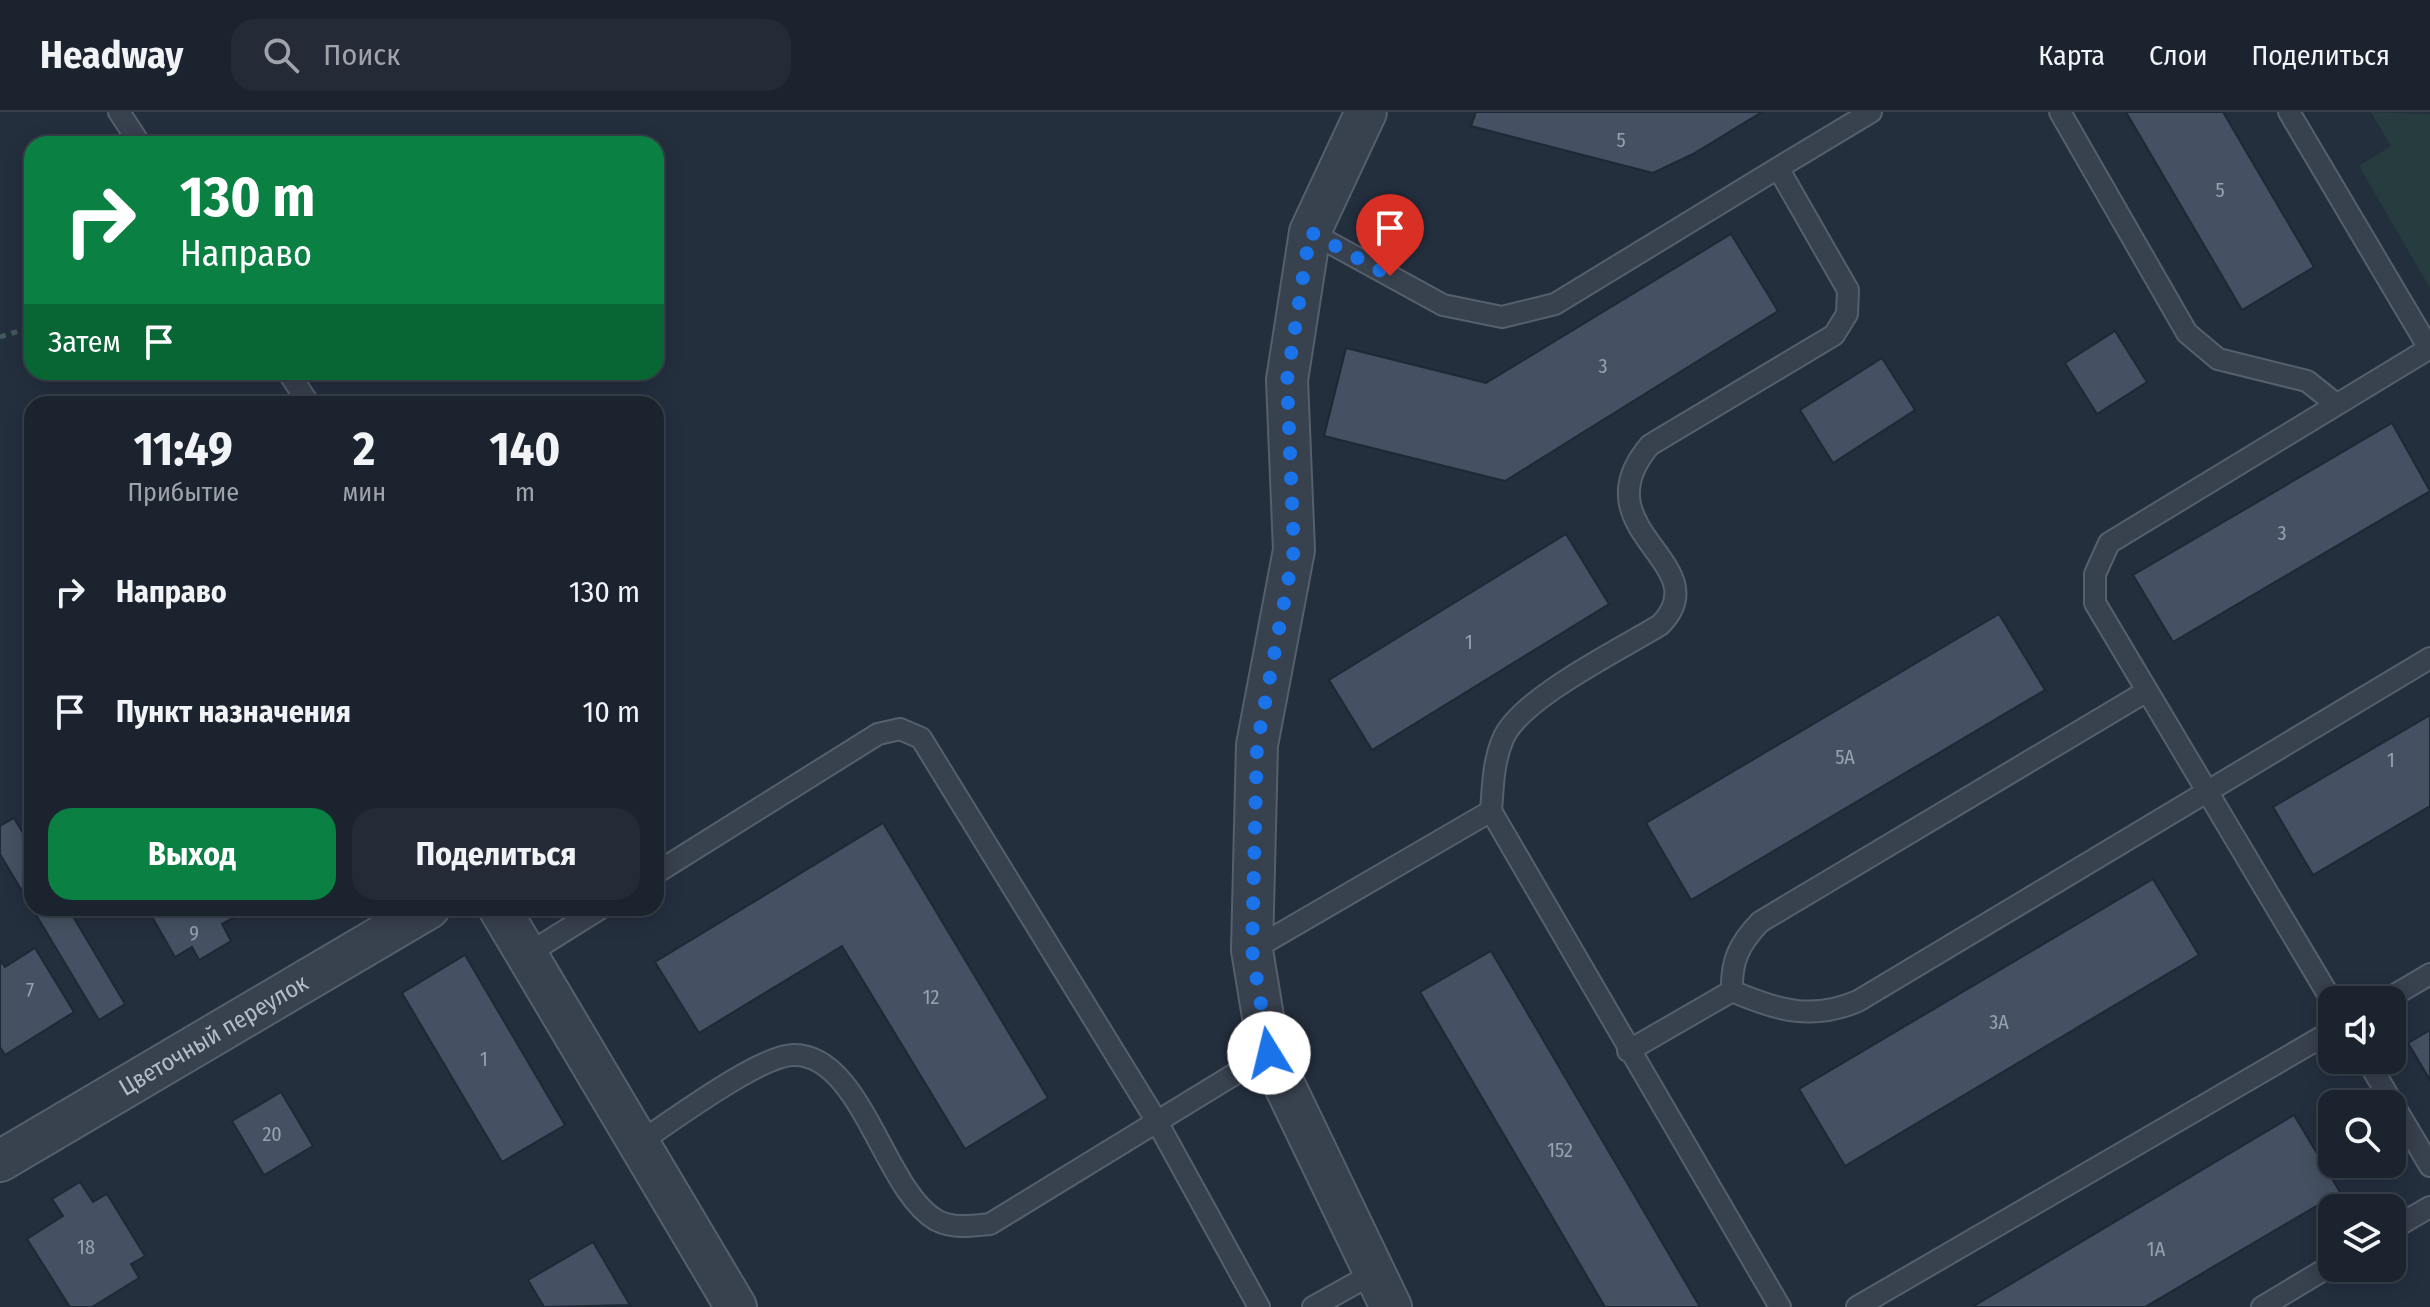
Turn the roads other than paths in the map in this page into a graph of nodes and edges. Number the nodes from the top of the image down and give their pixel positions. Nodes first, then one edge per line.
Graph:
1 (119, 112) edge
2 (1366, 112) edge
3 (1871, 112) edge
4 (2060, 112) edge
5 (2289, 112) edge
6 (135, 136) edge
7 (1778, 168) junction
8 (1310, 232) junction
9 (2430, 349) edge
10 (2336, 404) junction
11 (2430, 658) edge
12 (2147, 691) junction
13 (2205, 791) junction
14 (1491, 811) junction
15 (664, 868) edge
16 (415, 916) edge
17 (504, 916) edge
18 (588, 916) edge
19 (1252, 950) junction
20 (526, 955) junction
21 (2430, 974) edge
22 (2323, 986) edge
23 (2406, 988) edge
24 (1732, 991) junction
25 (2318, 1039) edge
26 (1628, 1051) junction
27 (1269, 1053) junction
28 (2375, 1074) edge
29 (1156, 1120) junction
30 (640, 1142) junction
31 (0, 1161) edge
32 (2430, 1166) edge
33 (2430, 1207) edge
34 (2406, 1221) edge
35 (2318, 1273) edge
36 (1382, 1290) edge
37 (736, 1307) edge
38 (1259, 1307) edge
39 (1313, 1307) edge
40 (1780, 1307) edge
41 (1857, 1307) edge
42 (2262, 1307) edge

1 - 6 lane
2 - 8 street
3 - 7 lane
4 - 10 lane
5 - 9 lane
7 - 8 lane
7 - 14 lane
8 - 19 street
9 - 10 lane
10 - 12 lane
11 - 13 lane
12 - 13 lane
12 - 24 lane
13 - 22 lane
13 - 24 lane
14 - 19 lane
14 - 26 lane
15 - 29 lane
16 - 31 street, Цветочный переулок
17 - 20 street
18 - 20 lane
19 - 27 street
20 - 30 street
21 - 23 lane
24 - 26 lane
25 - 41 lane
26 - 40 lane
27 - 29 lane
27 - 36 street
28 - 32 lane
29 - 30 lane
29 - 38 lane
30 - 37 street
33 - 34 lane
35 - 42 lane
36 - 39 lane

